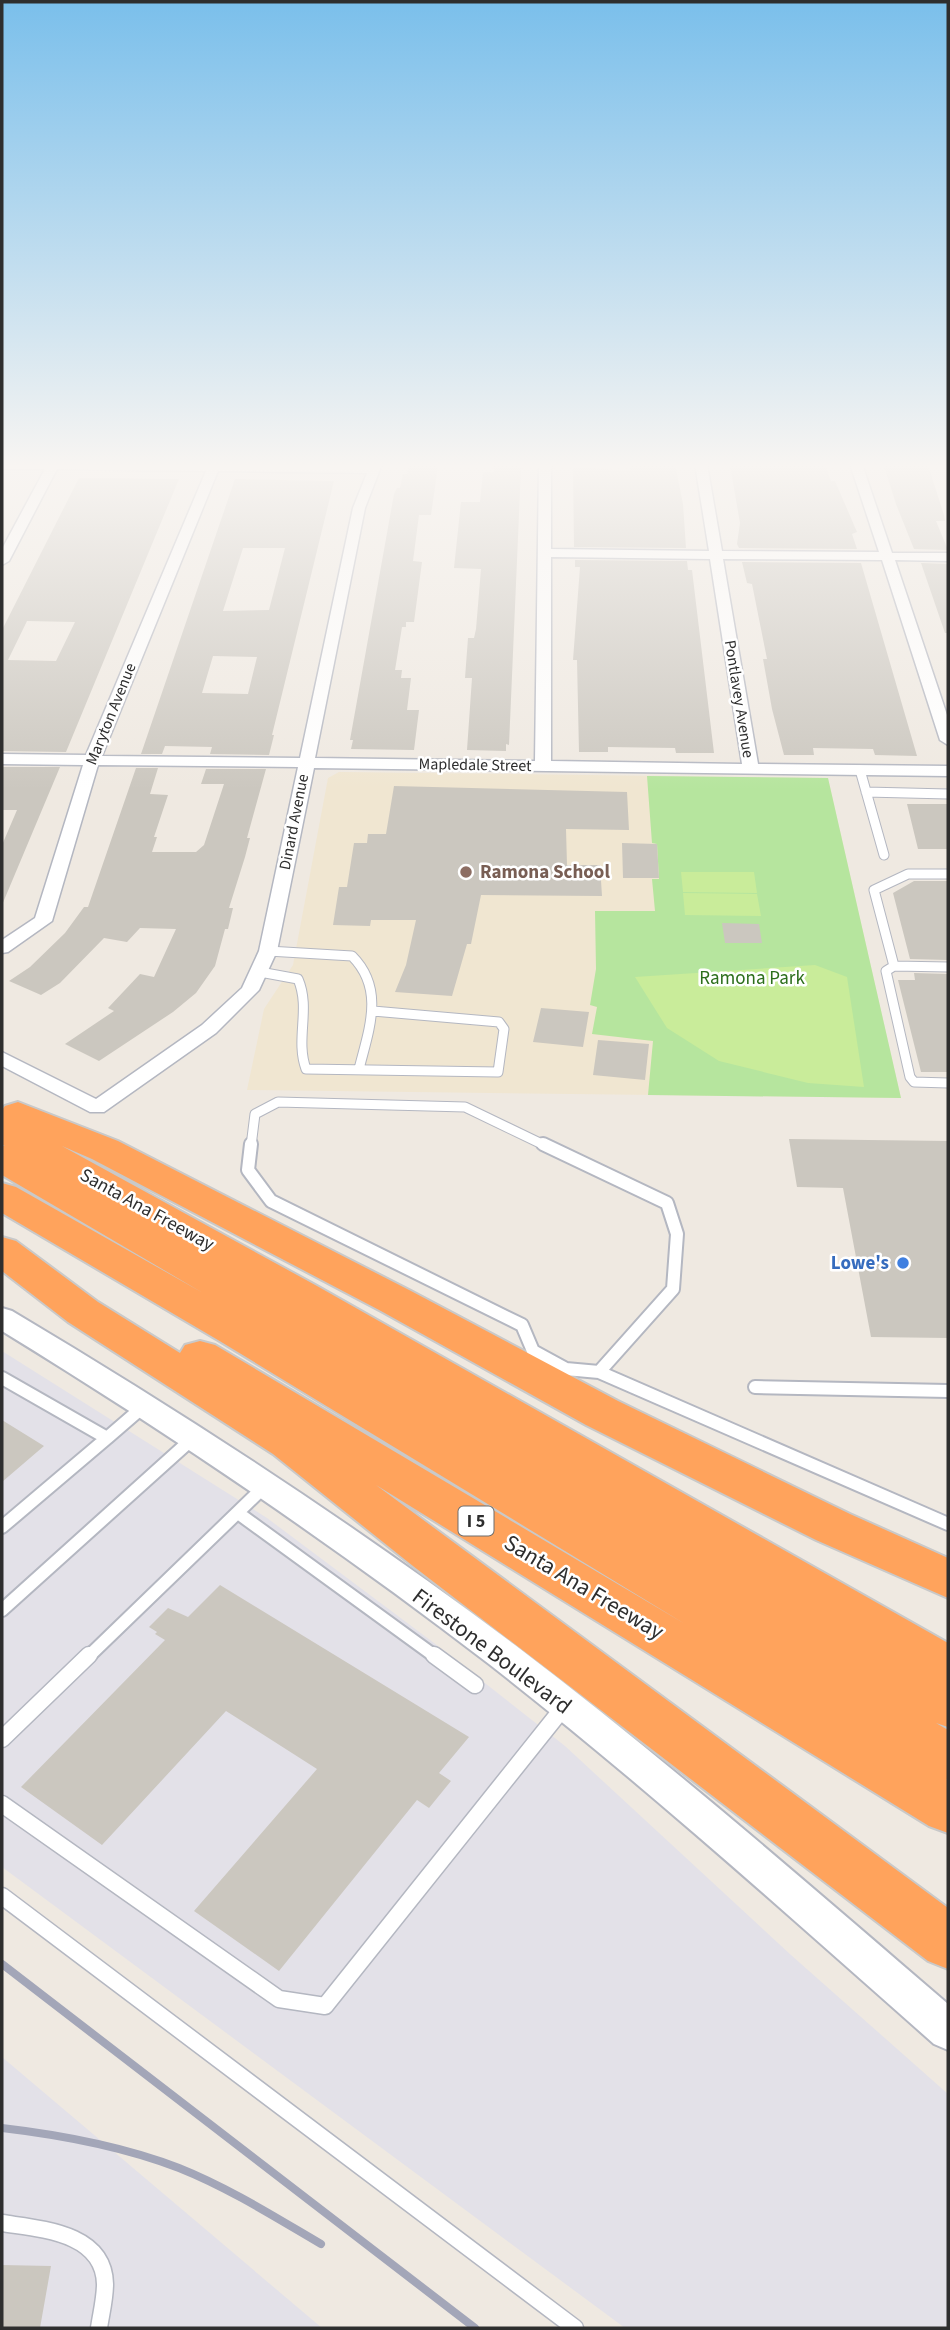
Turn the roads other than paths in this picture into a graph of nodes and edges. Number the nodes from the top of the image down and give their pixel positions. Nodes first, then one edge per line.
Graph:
1 (170, 573) edge
2 (345, 573) edge
3 (544, 573) edge
4 (719, 573) edge
5 (892, 573) edge
6 (948, 740) edge
7 (2, 759) edge
8 (92, 760) junction
9 (306, 762) junction
10 (543, 766) junction
11 (751, 768) junction
12 (860, 770) junction
13 (948, 771) edge
14 (866, 792) junction
15 (948, 794) edge
16 (884, 855) dead end
17 (948, 874) edge
18 (2, 948) edge
19 (268, 951) junction
20 (894, 966) junction
21 (948, 967) edge
22 (260, 972) junction
23 (373, 1011) junction
24 (2, 1058) edge
25 (359, 1069) junction
26 (948, 1083) edge
27 (2, 1107) edge
28 (2, 1129) edge
29 (2, 1158) edge
30 (2, 1196) edge
31 (2, 1239) edge
32 (2, 1251) edge
33 (2, 1318) edge
34 (600, 1372) junction
35 (2, 1378) edge
36 (755, 1387) dead end
37 (948, 1391) edge
38 (144, 1406) junction
39 (107, 1438) junction
40 (193, 1438) junction
41 (265, 1486) junction
42 (238, 1513) junction
43 (948, 1524) edge
44 (2, 1527) edge
45 (948, 1579) edge
46 (2, 1610) edge
47 (948, 1668) edge
48 (475, 1685) dead end
49 (948, 1705) edge
50 (565, 1706) junction
51 (2, 1739) edge
52 (948, 1756) edge
53 (2, 1804) edge
54 (948, 1809) edge
55 (2, 1896) edge
56 (948, 1942) edge
57 (948, 2029) edge
58 (2, 2223) edge
59 (99, 2328) edge
60 (575, 2328) edge

1 - 8 street, Maryton Avenue
2 - 9 street, Dinard Avenue
3 - 10 street
4 - 11 street, Pontlavey Avenue
5 - 6 street
7 - 8 street, Mapledale Street
8 - 9 street, Mapledale Street
8 - 18 street, Maryton Avenue
9 - 10 street, Mapledale Street
9 - 19 street, Dinard Avenue
10 - 11 street, Mapledale Street
11 - 12 street, Mapledale Street
12 - 13 street, Mapledale Street
12 - 14 lane
14 - 15 lane
14 - 16 lane
17 - 20 lane
19 - 22 street, Dinard Avenue
19 - 23 lane
20 - 21 lane
20 - 26 lane
22 - 24 street, Dinard Avenue
22 - 25 lane
23 - 25 lane
23 - 25 lane
27 - 45 highway
28 - 47 highway, Santa Ana Freeway
29 - 49 highway
30 - 52 highway
31 - 54 highway, Santa Ana Freeway / I 5
32 - 56 highway
33 - 38 street, Firestone Boulevard
34 - 34 lane
34 - 43 lane
35 - 39 lane
36 - 37 lane
38 - 39 lane
38 - 40 street, Firestone Boulevard
39 - 44 lane
40 - 41 street, Firestone Boulevard
40 - 46 lane
41 - 42 lane
41 - 50 street, Firestone Boulevard
42 - 48 lane
42 - 51 lane
50 - 53 lane
50 - 57 street, Firestone Boulevard
55 - 60 lane
58 - 59 lane

